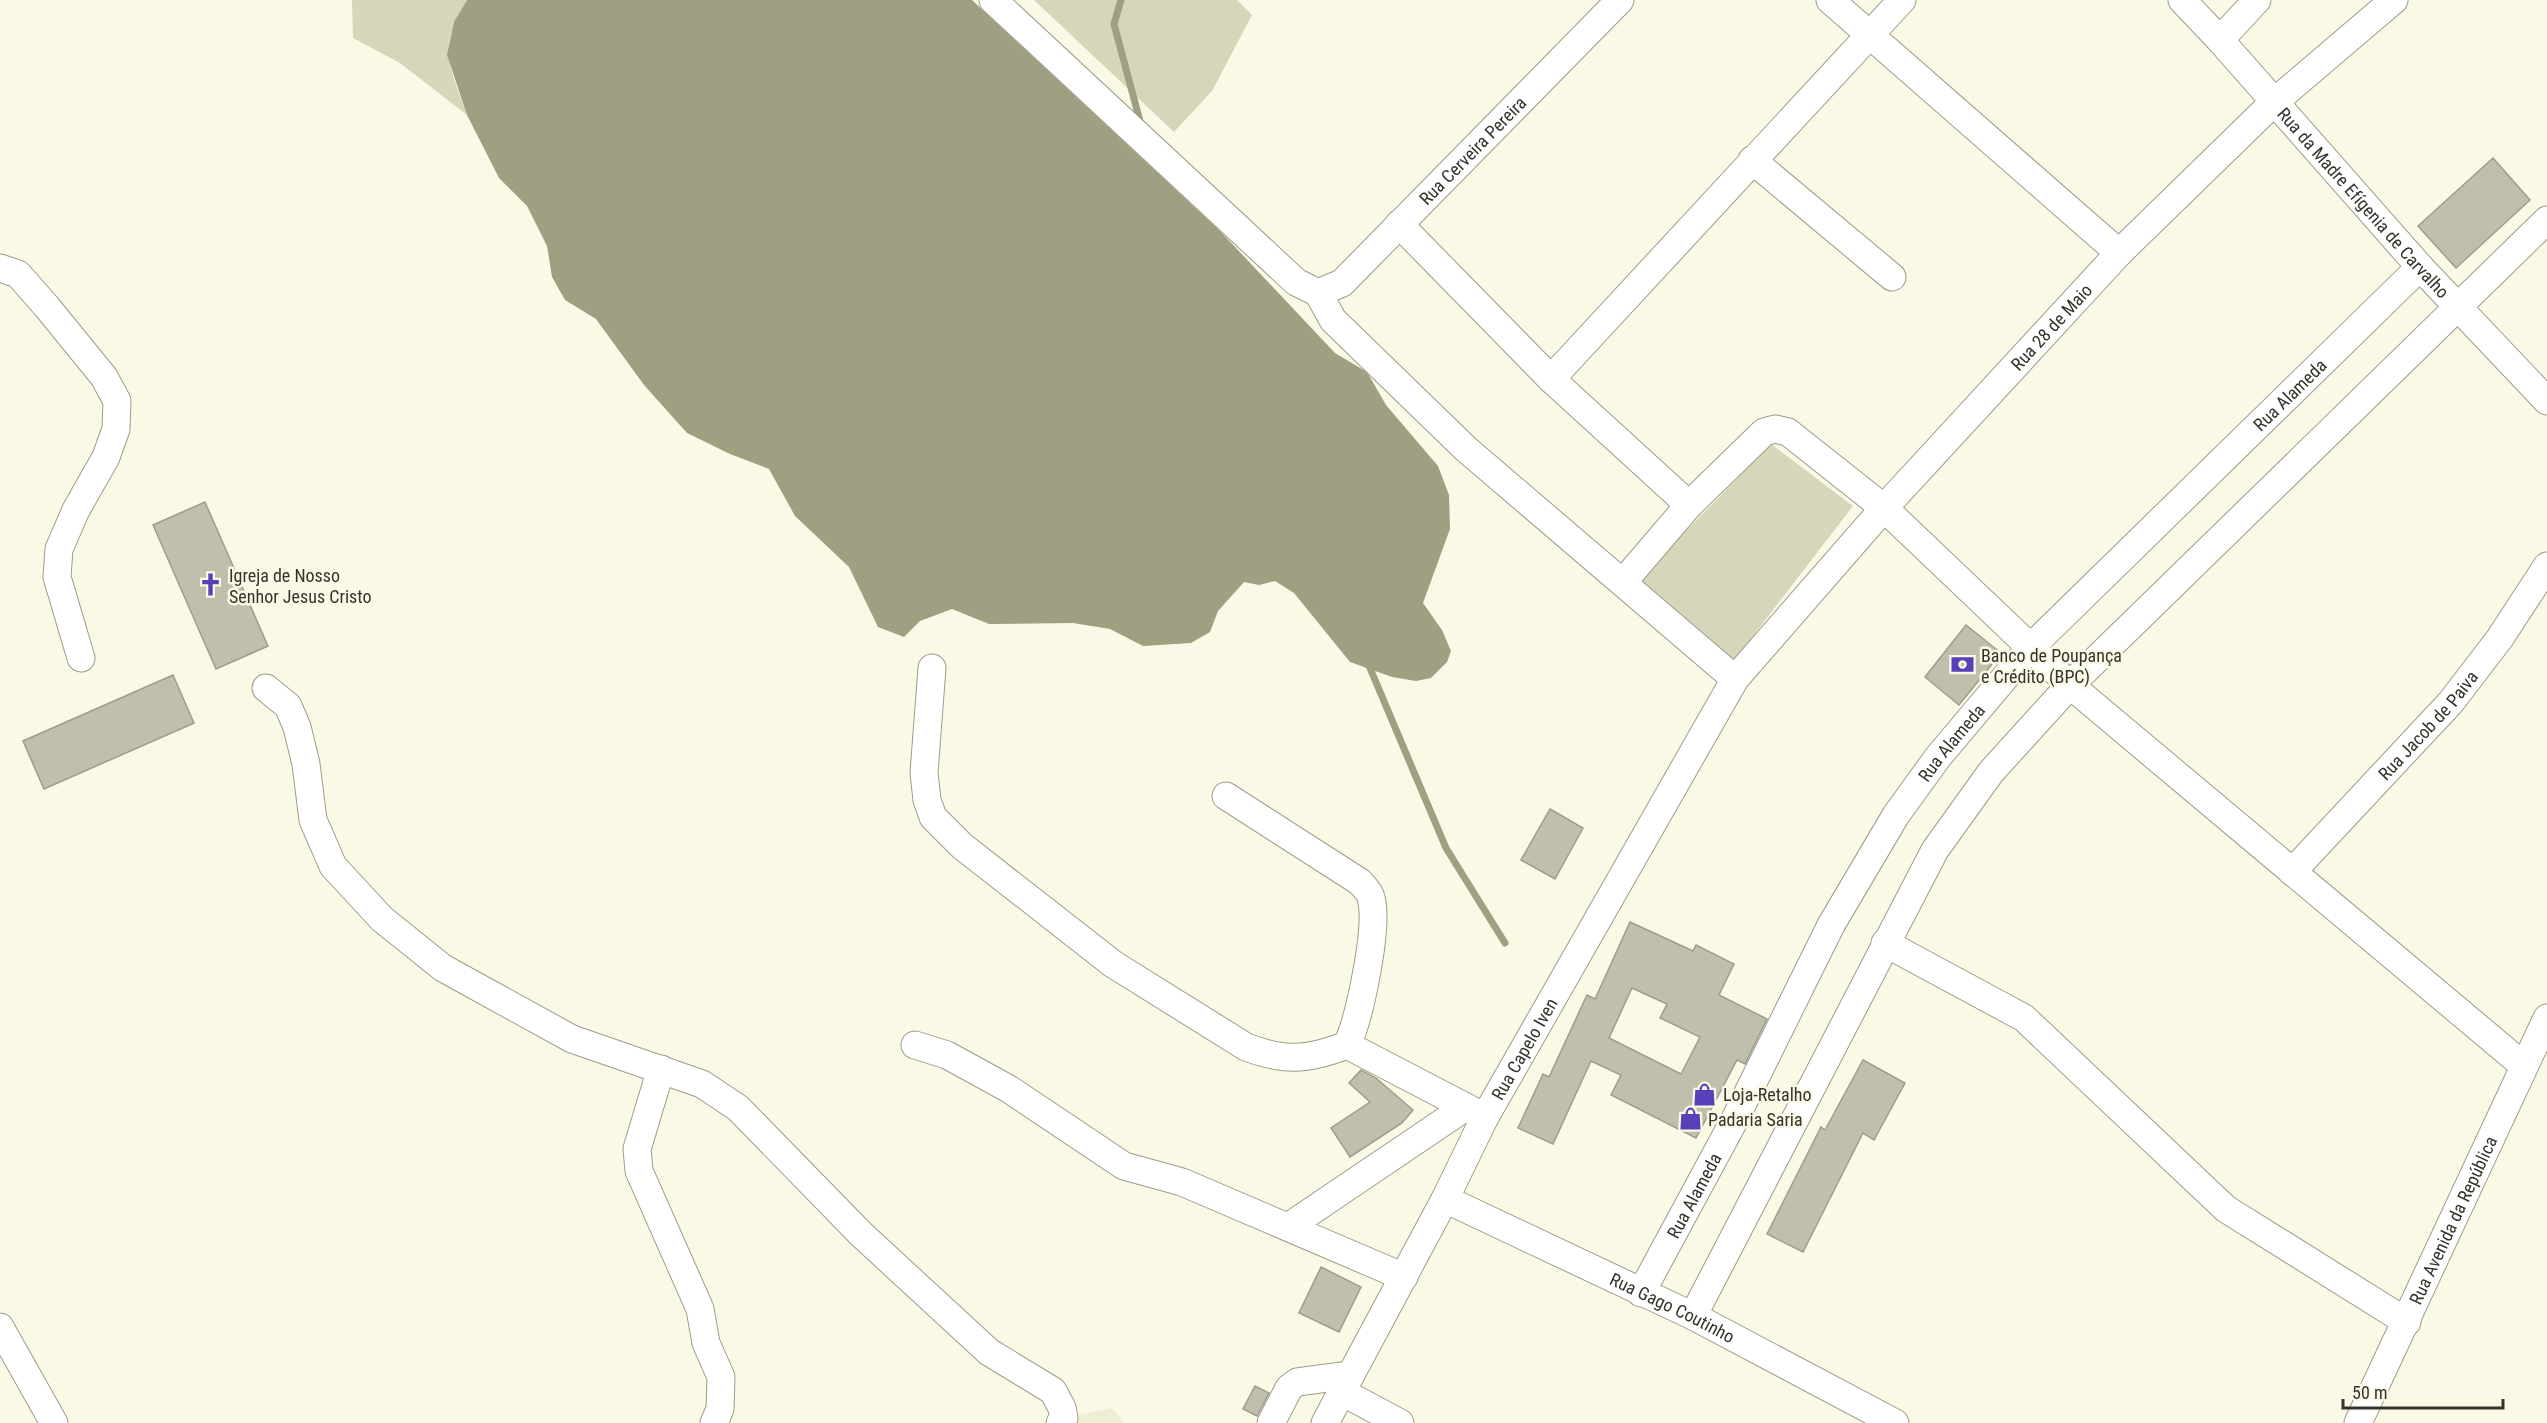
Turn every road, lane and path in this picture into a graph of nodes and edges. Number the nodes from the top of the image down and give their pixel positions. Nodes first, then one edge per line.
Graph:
1 (993, 0) edge
2 (1620, 0) edge
3 (1830, 0) edge
4 (1902, 0) edge
5 (2182, 0) edge
6 (2257, 0) edge
7 (2394, 0) edge
8 (1867, 35) junction
9 (2220, 40) junction
10 (2273, 103) junction
11 (1752, 160) junction
12 (2547, 220) edge
13 (1399, 224) junction
14 (2119, 253) junction
15 (2420, 267) junction
16 (0, 268) edge
17 (1892, 277) dead end
18 (1318, 293) junction
19 (2459, 307) junction
20 (1551, 379) junction
21 (2547, 401) edge
22 (1689, 505) junction
23 (1884, 508) junction
24 (2547, 566) edge
25 (1624, 581) junction
26 (2029, 649) junction
27 (81, 658) dead end
28 (932, 668) dead end
29 (1735, 680) junction
30 (2070, 685) junction
31 (266, 688) dead end
32 (1226, 796) dead end
33 (2292, 872) junction
34 (1885, 943) junction
35 (2546, 1029) edge
36 (915, 1045) dead end
37 (1347, 1045) junction
38 (2524, 1066) junction
39 (661, 1069) junction
40 (1475, 1113) junction
41 (1445, 1199) junction
42 (1288, 1227) junction
43 (1404, 1277) junction
44 (1641, 1293) junction
45 (1693, 1316) junction
46 (2407, 1322) junction
47 (0, 1327) edge
48 (1346, 1384) junction
49 (54, 1423) edge
50 (714, 1423) edge
51 (1060, 1423) edge
52 (1271, 1423) edge
53 (1325, 1423) edge
54 (1400, 1423) edge
55 (1895, 1423) edge
56 (2358, 1423) edge

1 - 18 street
2 - 13 street, Rua Cerveira Pereira
3 - 8 street
4 - 8 street
5 - 9 street, Rua da Madre Efígenia de Carvalho
6 - 9 street
7 - 10 street, Rua 28 de Maio
8 - 11 street
8 - 14 street
9 - 10 street, Rua da Madre Efígenia de Carvalho
10 - 14 street, Rua 28 de Maio
10 - 15 street, Rua da Madre Efígenia de Carvalho
11 - 17 street
11 - 20 street
12 - 19 street
13 - 18 street, Rua Cerveira Pereira
13 - 20 street
14 - 23 street, Rua 28 de Maio
15 - 19 street, Rua da Madre Efígenia de Carvalho
15 - 26 street, Rua Alameda
16 - 27 street
18 - 25 street
19 - 21 street, Rua da Madre Efígenia de Carvalho
19 - 30 street
20 - 22 street
22 - 23 street
22 - 25 street
23 - 26 street
23 - 29 street, Rua 28 de Maio
24 - 33 street, Rua Jacob de Paiva
25 - 29 street
26 - 30 street
26 - 44 street, Rua Alameda
28 - 37 street
29 - 40 street, Rua Capelo Iven
30 - 33 street
30 - 34 street
31 - 39 street
32 - 37 street
33 - 38 street
34 - 45 street
34 - 46 street
35 - 38 street, Rua Avenida da República
36 - 42 street
37 - 40 street
38 - 46 street, Rua Avenida da República
39 - 50 street
39 - 51 street
40 - 41 street, Rua Capelo Iven
40 - 42 street
41 - 43 street, Rua Capelo Iven
41 - 44 street, Rua Gago Coutinho
42 - 43 street
43 - 48 street, Rua Capelo Iven
44 - 45 street, Rua Gago Coutinho
45 - 55 street, Rua Gago Coutinho
46 - 56 street, Rua Avenida da República
47 - 49 street
48 - 52 street
48 - 53 street, Rua Capelo Iven
48 - 54 street

